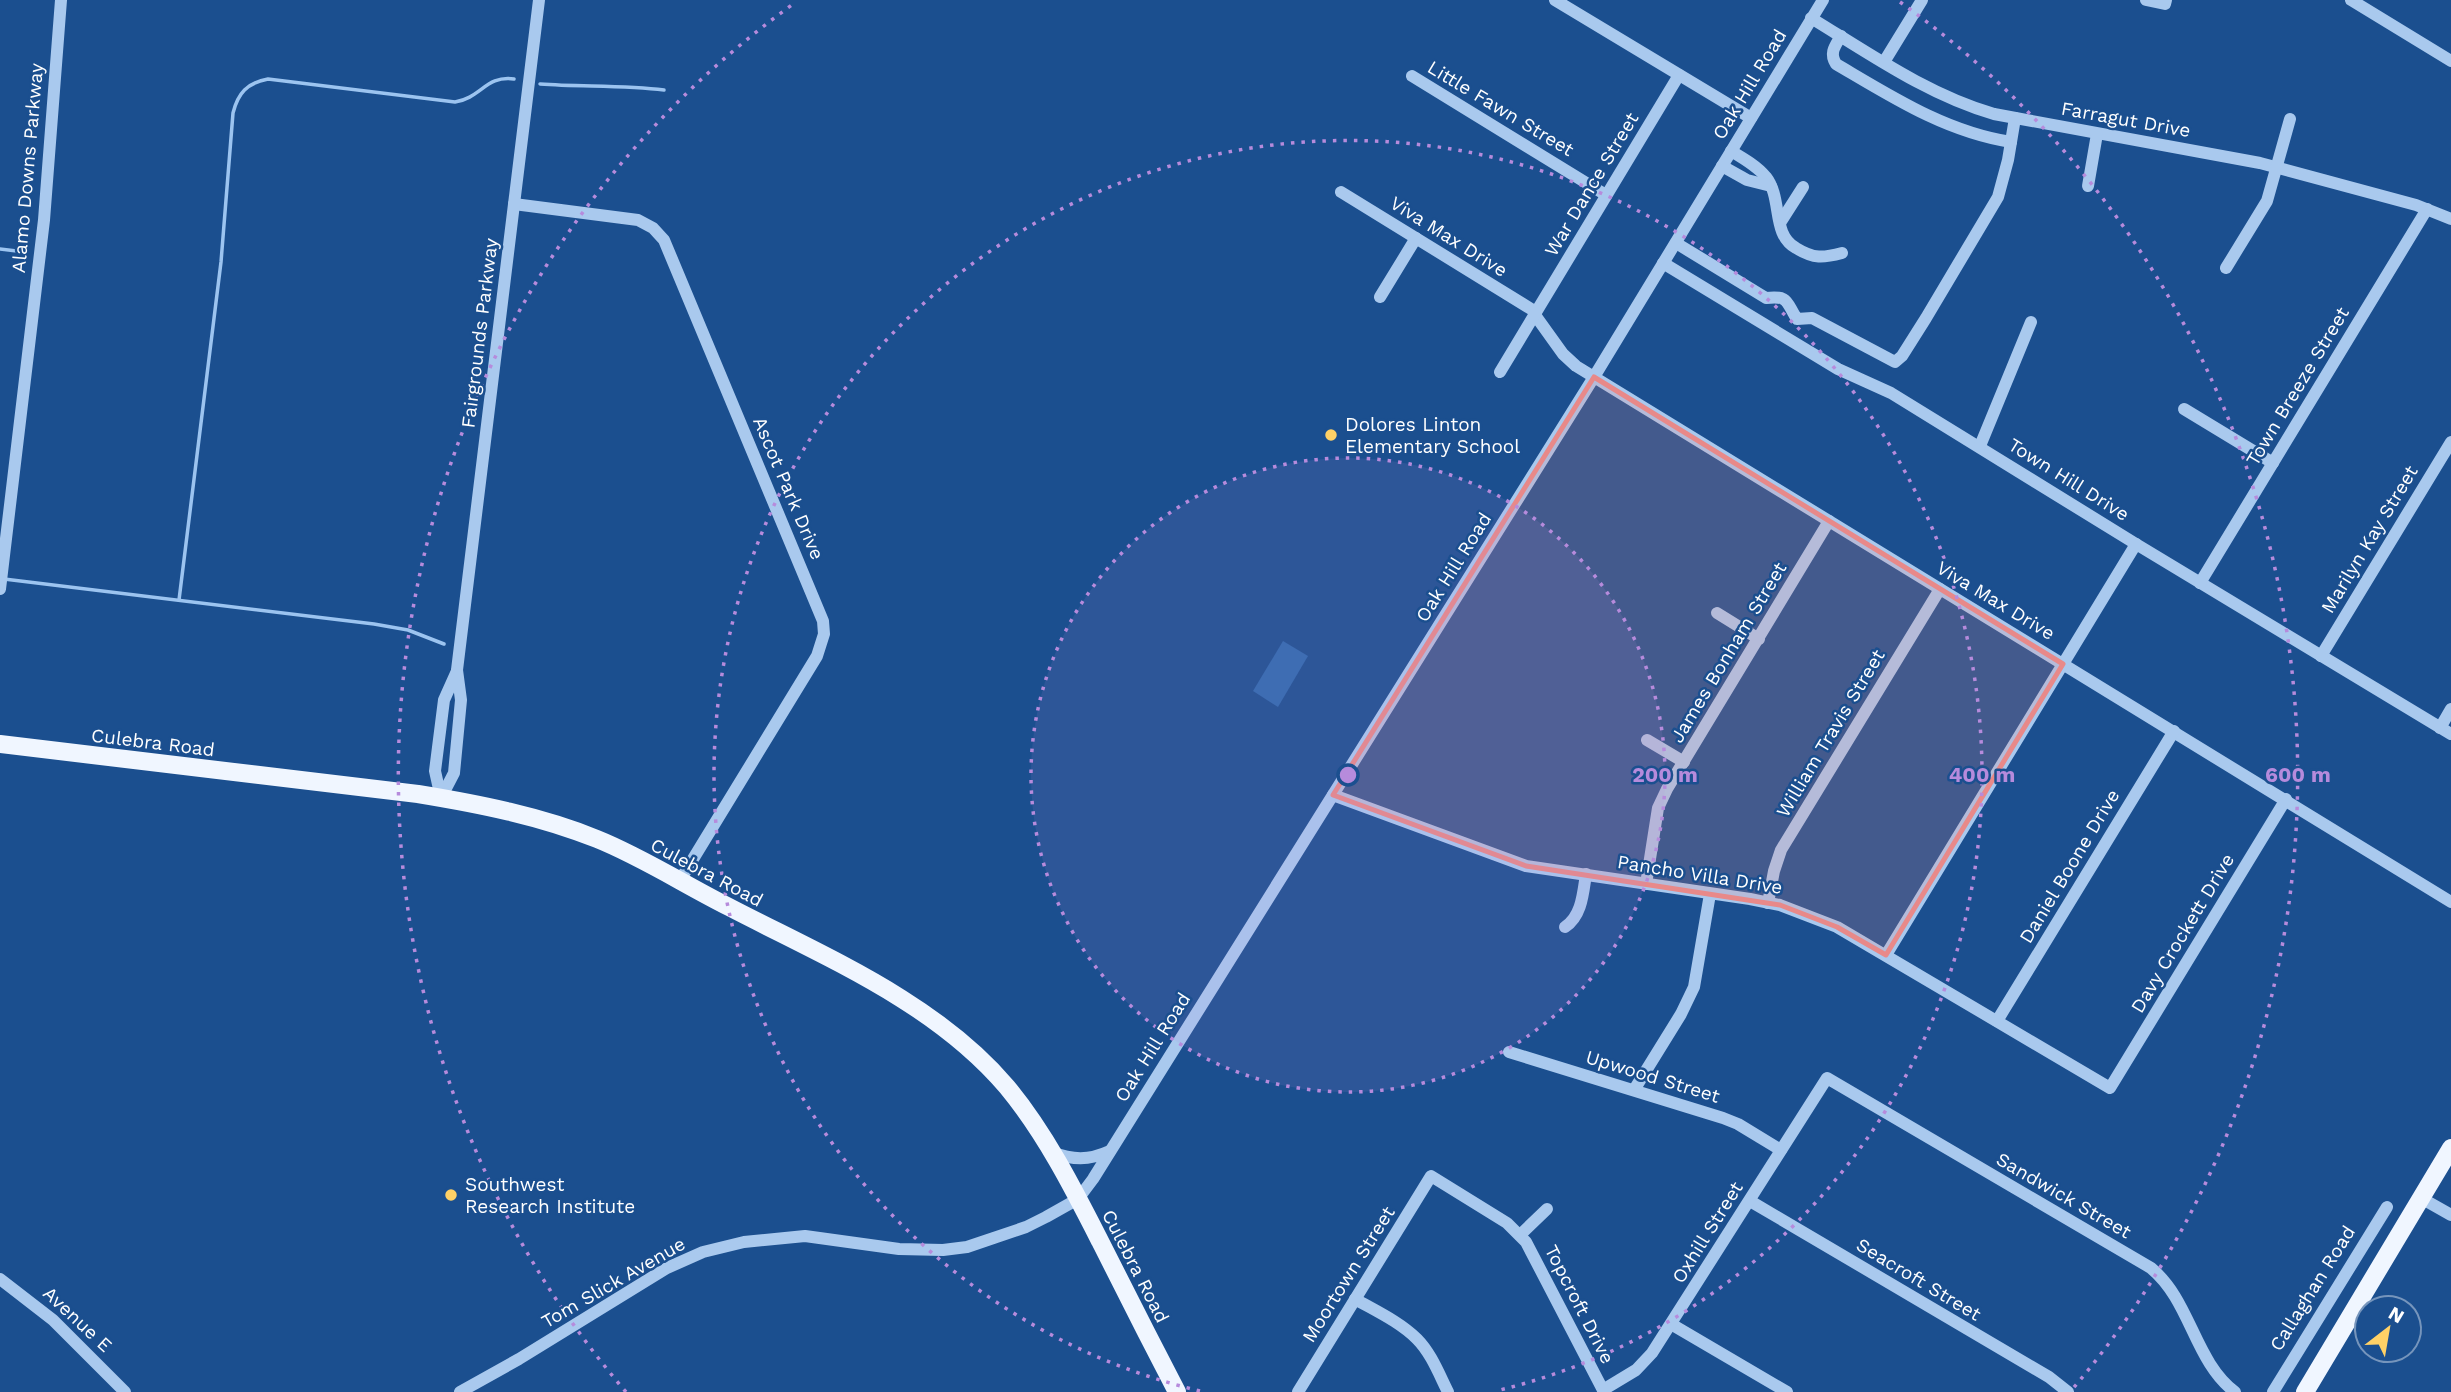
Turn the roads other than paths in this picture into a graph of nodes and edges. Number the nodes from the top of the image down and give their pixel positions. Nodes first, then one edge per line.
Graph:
1 (61, 0) edge
2 (539, 0) edge
3 (1555, 0) edge
4 (1823, 0) edge
5 (1922, 0) edge
6 (2146, 0) edge
7 (2351, 0) edge
8 (2165, 2) edge
9 (1811, 18) junction
10 (1841, 36) junction
11 (2451, 61) edge
12 (1884, 62) junction
13 (1679, 75) junction
14 (1412, 76) dead end
15 (1751, 118) junction
16 (2015, 118) junction
17 (2290, 119) dead end
18 (2097, 134) junction
19 (2011, 142) junction
20 (1731, 151) junction
21 (1722, 166) junction
22 (2278, 168) junction
23 (1771, 186) junction
24 (2088, 186) dead end
25 (1803, 187) dead end
26 (1341, 192) dead end
27 (1606, 195) junction
28 (514, 204) junction
29 (2427, 209) junction
30 (2451, 219) edge
31 (1780, 223) junction
32 (1416, 238) junction
33 (1676, 243) junction
34 (1842, 253) dead end
35 (1663, 263) junction
36 (2226, 268) dead end
37 (1380, 297) dead end
38 (1536, 314) junction
39 (2031, 322) dead end
40 (1500, 372) dead end
41 (1594, 377) junction
42 (2184, 409) dead end
43 (2451, 442) edge
44 (1980, 446) junction
45 (2273, 463) junction
46 (1829, 521) junction
47 (2136, 544) junction
48 (2200, 583) junction
49 (0, 589) edge
50 (1940, 589) junction
51 (1717, 613) dead end
52 (1759, 639) junction
53 (2320, 656) junction
54 (2063, 664) junction
55 (457, 670) junction
56 (2451, 709) edge
57 (2174, 731) junction
58 (2445, 731) edge
59 (1647, 740) dead end
60 (0, 744) edge
61 (1684, 762) junction
62 (1333, 795) junction
63 (441, 798) junction
64 (2286, 799) junction
65 (1586, 874) junction
66 (679, 882) junction
67 (1646, 884) junction
68 (1710, 894) junction
69 (2451, 902) edge
70 (1768, 903) junction
71 (1565, 927) dead end
72 (1886, 955) junction
73 (1997, 1021) junction
74 (1509, 1052) dead end
75 (1827, 1078) joint
76 (2110, 1087) joint
77 (1634, 1090) junction
78 (2451, 1148) edge
79 (1110, 1150) junction
80 (1781, 1150) junction
81 (1051, 1152) junction
82 (1431, 1175) joint
83 (2421, 1198) junction
84 (1078, 1199) junction
85 (1750, 1201) junction
86 (2387, 1207) dead end
87 (1547, 1209) dead end
88 (2451, 1215) edge
89 (1520, 1235) junction
90 (0, 1279) edge
91 (1355, 1299) junction
92 (1671, 1324) junction
93 (1603, 1391) edge
94 (125, 1392) edge
95 (460, 1392) edge
96 (1177, 1392) edge
97 (1298, 1392) edge
98 (1448, 1392) edge
99 (1787, 1392) edge
100 (2068, 1392) edge
101 (2235, 1392) edge
102 (2273, 1392) edge
103 (2305, 1392) edge

1 - 49 street, Alamo Downs Parkway
2 - 28 street, Fairgrounds Parkway
3 - 13 street
4 - 9 street, Oak Hill Road
5 - 12 street
6 - 8 street
7 - 11 street
9 - 10 street, Farragut Drive
9 - 15 street, Oak Hill Road
10 - 12 street, Farragut Drive
10 - 19 street
12 - 16 street, Farragut Drive
13 - 15 street
13 - 27 street, War Dance Street
14 - 27 street, Little Fawn Street
15 - 20 street, Oak Hill Road
16 - 18 street, Farragut Drive
16 - 19 street
17 - 22 street
18 - 22 street, Farragut Drive
18 - 24 street
19 - 33 street
20 - 21 street, Oak Hill Road
20 - 23 street
21 - 23 street
21 - 33 street, Oak Hill Road
22 - 29 street, Farragut Drive
22 - 36 street
23 - 31 street
25 - 31 street
26 - 32 street, Viva Max Drive
27 - 38 street, War Dance Street
28 - 55 street, Fairgrounds Parkway
28 - 66 street, Ascot Park Drive
29 - 30 street, Farragut Drive
29 - 45 street, Town Breeze Street
31 - 34 street
32 - 37 street
32 - 38 street, Viva Max Drive
33 - 35 street, Oak Hill Road
35 - 41 street, Oak Hill Road
35 - 44 street, Town Hill Drive
38 - 40 street, War Dance Street
38 - 41 street, Viva Max Drive
39 - 44 street
41 - 46 street, Viva Max Drive
41 - 62 street, Oak Hill Road
42 - 45 street
43 - 53 street, Marilyn Kay Street
44 - 47 street, Town Hill Drive
45 - 48 street, Town Breeze Street
46 - 50 street, Viva Max Drive
46 - 52 street, James Bonham Street
47 - 48 street, Town Hill Drive
47 - 54 street
48 - 53 street, Town Hill Drive
50 - 54 street, Viva Max Drive
50 - 70 street, William Travis Street
51 - 52 street
52 - 61 street, James Bonham Street
53 - 58 street, Town Hill Drive
54 - 57 street, Viva Max Drive
54 - 72 street
55 - 63 street, Fairgrounds Parkway
55 - 63 street, Fairgrounds Parkway
56 - 58 street
57 - 64 street, Viva Max Drive
57 - 73 street, Daniel Boone Drive
59 - 61 street
60 - 63 main road, Culebra Road
61 - 67 street, James Bonham Street
62 - 65 street, Pancho Villa Drive
62 - 79 street, Oak Hill Road
63 - 66 main road, Culebra Road
64 - 69 street, Viva Max Drive
64 - 76 street, Davy Crockett Drive
65 - 67 street, Pancho Villa Drive
65 - 71 street
66 - 81 main road, Culebra Road
67 - 68 street, Pancho Villa Drive
68 - 70 street, Pancho Villa Drive
68 - 77 street
70 - 72 street, Pancho Villa Drive
72 - 73 street, Pancho Villa Drive
73 - 76 street, Pancho Villa Drive
74 - 77 street, Upwood Street
75 - 80 street, Oxhill Street
75 - 101 street, Sandwick Street
77 - 80 street, Upwood Street
78 - 83 main road
79 - 81 street
79 - 84 street, Oak Hill Road
80 - 85 street, Oxhill Street
81 - 84 main road, Culebra Road
82 - 89 street, Topcroft Drive
82 - 91 street, Moortown Street
83 - 88 street
83 - 103 main road
84 - 95 street, Tom Slick Avenue
84 - 96 main road, Culebra Road
85 - 92 street, Oxhill Street
85 - 100 street, Seacroft Street
86 - 102 street, Callaghan Road
87 - 89 street, Topcroft Drive
89 - 93 street, Topcroft Drive
90 - 94 street, Avenue E
91 - 97 street, Moortown Street
91 - 98 street
92 - 93 street, Oxhill Street
92 - 99 street

